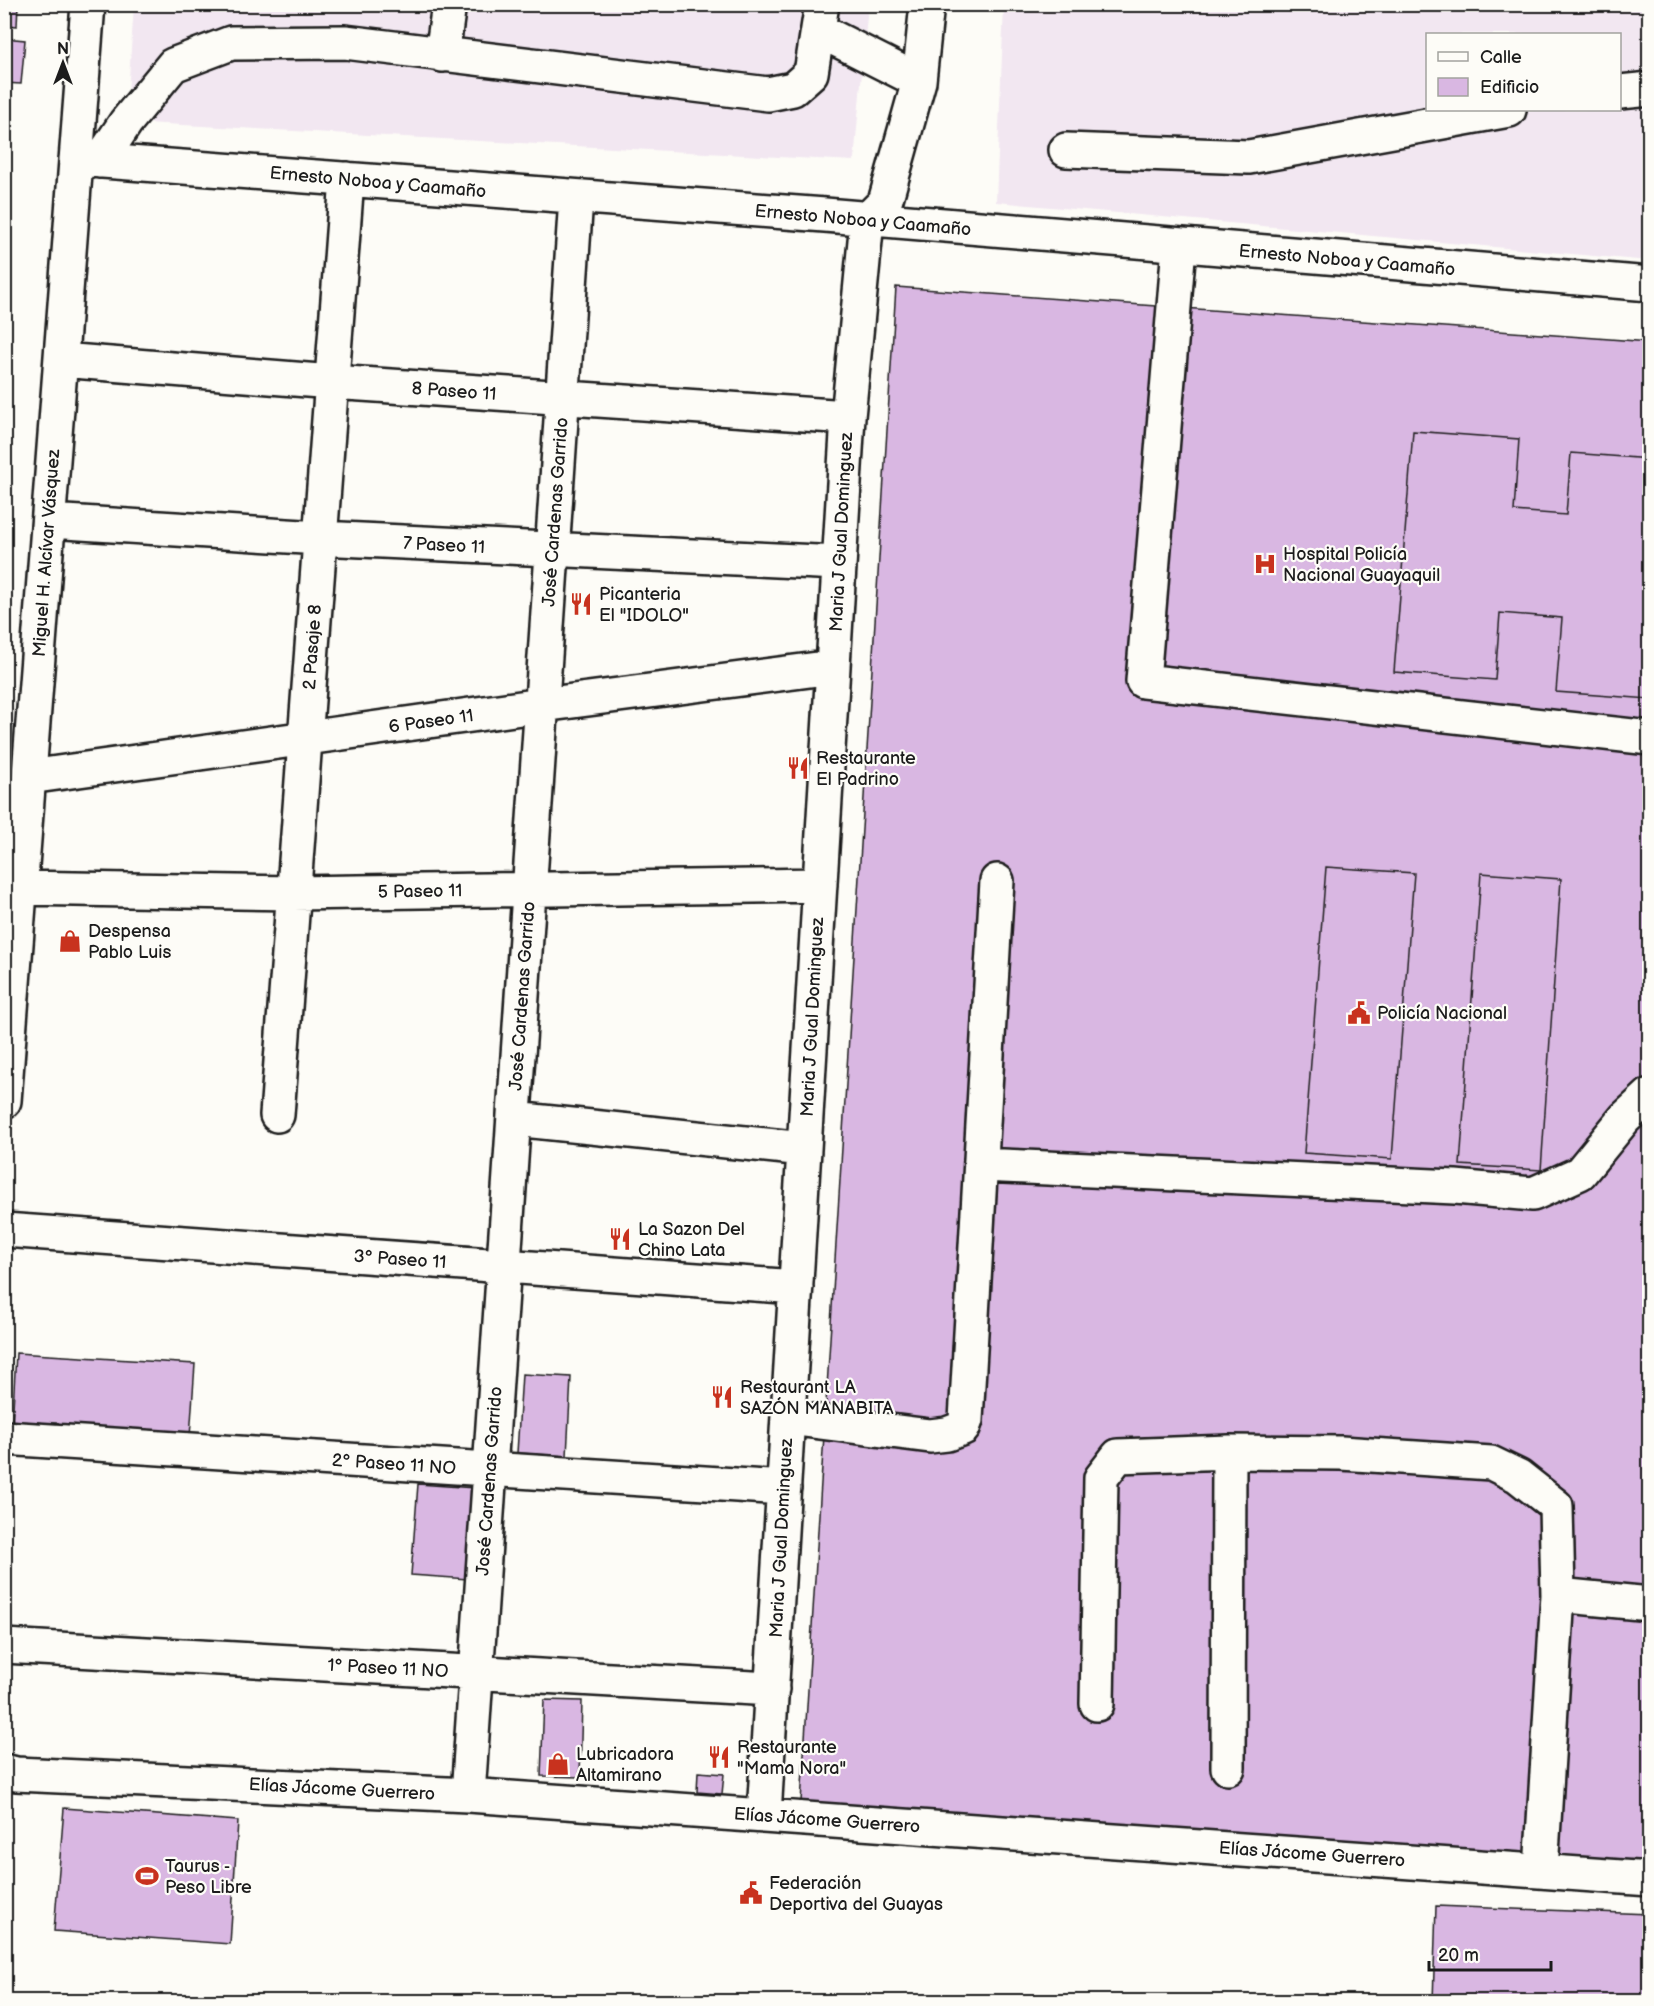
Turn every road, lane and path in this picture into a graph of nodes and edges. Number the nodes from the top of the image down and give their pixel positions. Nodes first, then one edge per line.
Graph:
1 (88, 4) edge
2 (449, 4) edge
3 (927, 4) edge
4 (820, 17) edge
5 (442, 55) junction
6 (919, 81) junction
7 (1650, 89) edge
8 (1621, 92) edge
9 (1503, 111) edge
10 (1066, 150) dead end
11 (88, 160) junction
12 (347, 179) junction
13 (576, 198) junction
14 (867, 220) junction
15 (1179, 246) junction
16 (1650, 284) edge
17 (61, 360) junction
18 (332, 382) junction
19 (563, 398) junction
20 (848, 417) junction
21 (49, 521) junction
22 (320, 538) junction
23 (552, 550) junction
24 (839, 563) junction
25 (833, 667) junction
26 (542, 705) junction
27 (1650, 738) edge
28 (305, 739) junction
29 (29, 777) junction
30 (997, 881) dead end
31 (820, 885) junction
32 (529, 890) junction
33 (294, 893) junction
34 (15, 901) edge
35 (1650, 1095) edge
36 (4, 1101) edge
37 (277, 1115) dead end
38 (514, 1119) junction
39 (804, 1149) junction
40 (981, 1165) junction
41 (4, 1230) edge
42 (504, 1267) junction
43 (795, 1287) junction
44 (788, 1418) junction
45 (4, 1437) edge
46 (1229, 1452) junction
47 (490, 1470) junction
48 (784, 1488) junction
49 (1558, 1595) junction
50 (1650, 1604) edge
51 (4, 1646) edge
52 (476, 1673) junction
53 (772, 1689) junction
54 (1097, 1704) dead end
55 (1228, 1768) dead end
56 (4, 1771) edge
57 (468, 1795) junction
58 (764, 1815) junction
59 (1541, 1870) junction
60 (1650, 1879) edge

1 - 11 street, Miguel H. Alcívar Vásquez
2 - 5 street
3 - 6 street
4 - 5 street
4 - 6 street
5 - 11 street
6 - 14 street
7 - 8 street
9 - 10 street
11 - 12 street, Ernesto Noboa y Caamaño
11 - 17 street, Miguel H. Alcívar Vásquez
12 - 13 street, Ernesto Noboa y Caamaño
12 - 18 street, 2 Pasaje 8
13 - 14 street, Ernesto Noboa y Caamaño
13 - 19 street, José Cardenas Garrido
14 - 15 street, Ernesto Noboa y Caamaño
14 - 20 street, Maria J Gual Dominguez
15 - 16 street, Ernesto Noboa y Caamaño
15 - 27 street
17 - 18 street, 8 Paseo 11
17 - 21 street, Miguel H. Alcívar Vásquez
18 - 19 street, 8 Paseo 11
18 - 22 street, 2 Pasaje 8
19 - 20 street, 8 Paseo 11
19 - 23 street, José Cardenas Garrido
20 - 24 street, Maria J Gual Dominguez
21 - 22 street, 7 Paseo 11
21 - 29 street, Miguel H. Alcívar Vásquez
22 - 23 street, 7 Paseo 11
22 - 28 street, 2 Pasaje 8
23 - 24 street, 7 Paseo 11
23 - 26 street, José Cardenas Garrido
24 - 25 street, Maria J Gual Dominguez
25 - 26 street, 6 Paseo 11
25 - 31 street, Maria J Gual Dominguez
26 - 28 street, 6 Paseo 11
26 - 32 street, José Cardenas Garrido
28 - 29 street, 6 Paseo 11
28 - 33 street, 2 Pasaje 8
29 - 34 street, Miguel H. Alcívar Vásquez
30 - 40 street
31 - 32 street, 5 Paseo 11
31 - 39 street, Maria J Gual Dominguez
32 - 33 street, 5 Paseo 11
32 - 38 street, José Cardenas Garrido
33 - 34 street, 5 Paseo 11
33 - 37 street, 2 Pasaje 8
34 - 36 street, Miguel H. Alcívar Vásquez
35 - 40 street
38 - 39 street
38 - 42 street, José Cardenas Garrido
39 - 43 street, Maria J Gual Dominguez
40 - 44 street
41 - 42 street, 3º Paseo 11
42 - 43 street, 3º Paseo 11
42 - 47 street, José Cardenas Garrido
43 - 44 street, Maria J Gual Dominguez
44 - 48 street, Maria J Gual Dominguez
45 - 47 street, 2º Paseo 11 NO
46 - 49 street
46 - 54 street
46 - 55 street
47 - 48 street, 2º Paseo 11 NO
47 - 52 street, José Cardenas Garrido
48 - 53 street, Maria J Gual Dominguez
49 - 50 street
49 - 59 street
51 - 52 street, 1º Paseo 11 NO
52 - 53 street, 1º Paseo 11 NO
52 - 57 street, José Cardenas Garrido
53 - 58 street, Maria J Gual Dominguez
56 - 57 street, Elías Jácome Guerrero
57 - 58 street, Elías Jácome Guerrero
58 - 59 street, Elías Jácome Guerrero
59 - 60 street, Elías Jácome Guerrero

